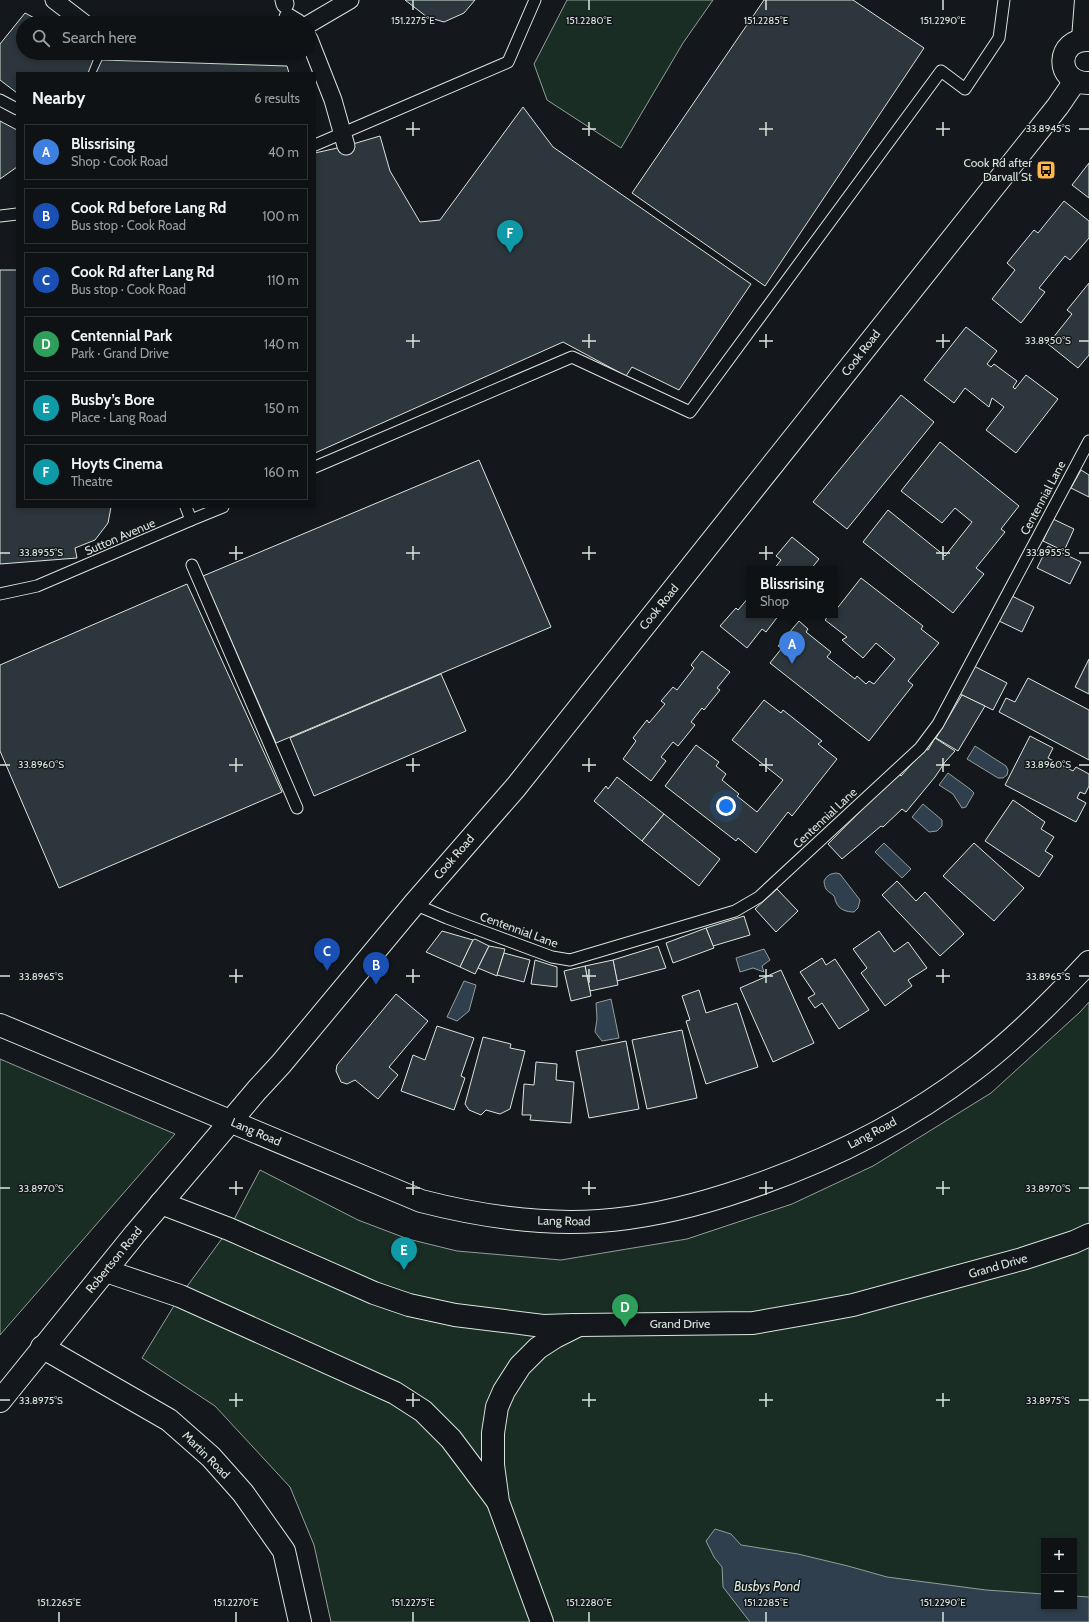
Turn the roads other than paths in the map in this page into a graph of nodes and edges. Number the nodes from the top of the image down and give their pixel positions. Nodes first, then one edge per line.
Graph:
1 (54, 0) edge
2 (350, 0) edge
3 (535, 0) edge
4 (1004, 0) edge
5 (1086, 0) edge
6 (75, 16) edge
7 (316, 20) edge
8 (1086, 40) edge
9 (316, 57) edge
10 (1082, 82) edge
11 (0, 100) edge
12 (16, 108) edge
13 (344, 139) junction
14 (316, 145) edge
15 (16, 214) edge
16 (0, 216) edge
17 (1089, 441) edge
18 (316, 467) edge
19 (186, 508) edge
20 (220, 508) edge
21 (191, 520) junction
22 (192, 565) dead end
23 (0, 594) edge
24 (298, 808) dead end
25 (414, 904) junction
26 (1089, 962) edge
27 (0, 1025) edge
28 (230, 1121) junction
29 (161, 1203) junction
30 (1089, 1235) edge
31 (106, 1271) junction
32 (580, 1325) junction
33 (42, 1347) junction
34 (0, 1401) edge
35 (498, 1502) junction
36 (300, 1622) edge
37 (542, 1622) edge

1 - 6 street
2 - 7 street
3 - 13 lane
4 - 18 lane
5 - 8 street
8 - 10 street
9 - 13 street
10 - 25 street, Cook Road
11 - 12 lane
13 - 14 lane
15 - 16 lane
17 - 25 lane, Centennial Lane
19 - 21 lane
20 - 21 lane, Sutton Avenue
21 - 23 lane, Sutton Avenue
22 - 24 lane
25 - 28 street, Cook Road
26 - 28 street, Lang Road
27 - 28 street, Lang Road
28 - 29 street, Robertson Road
29 - 31 street, Robertson Road
29 - 32 street
30 - 32 street, Grand Drive
31 - 33 street, Robertson Road
31 - 35 street
32 - 35 street, Grand Drive
33 - 34 street, Robertson Road
33 - 36 street, Martin Road
35 - 37 street, Grand Drive

